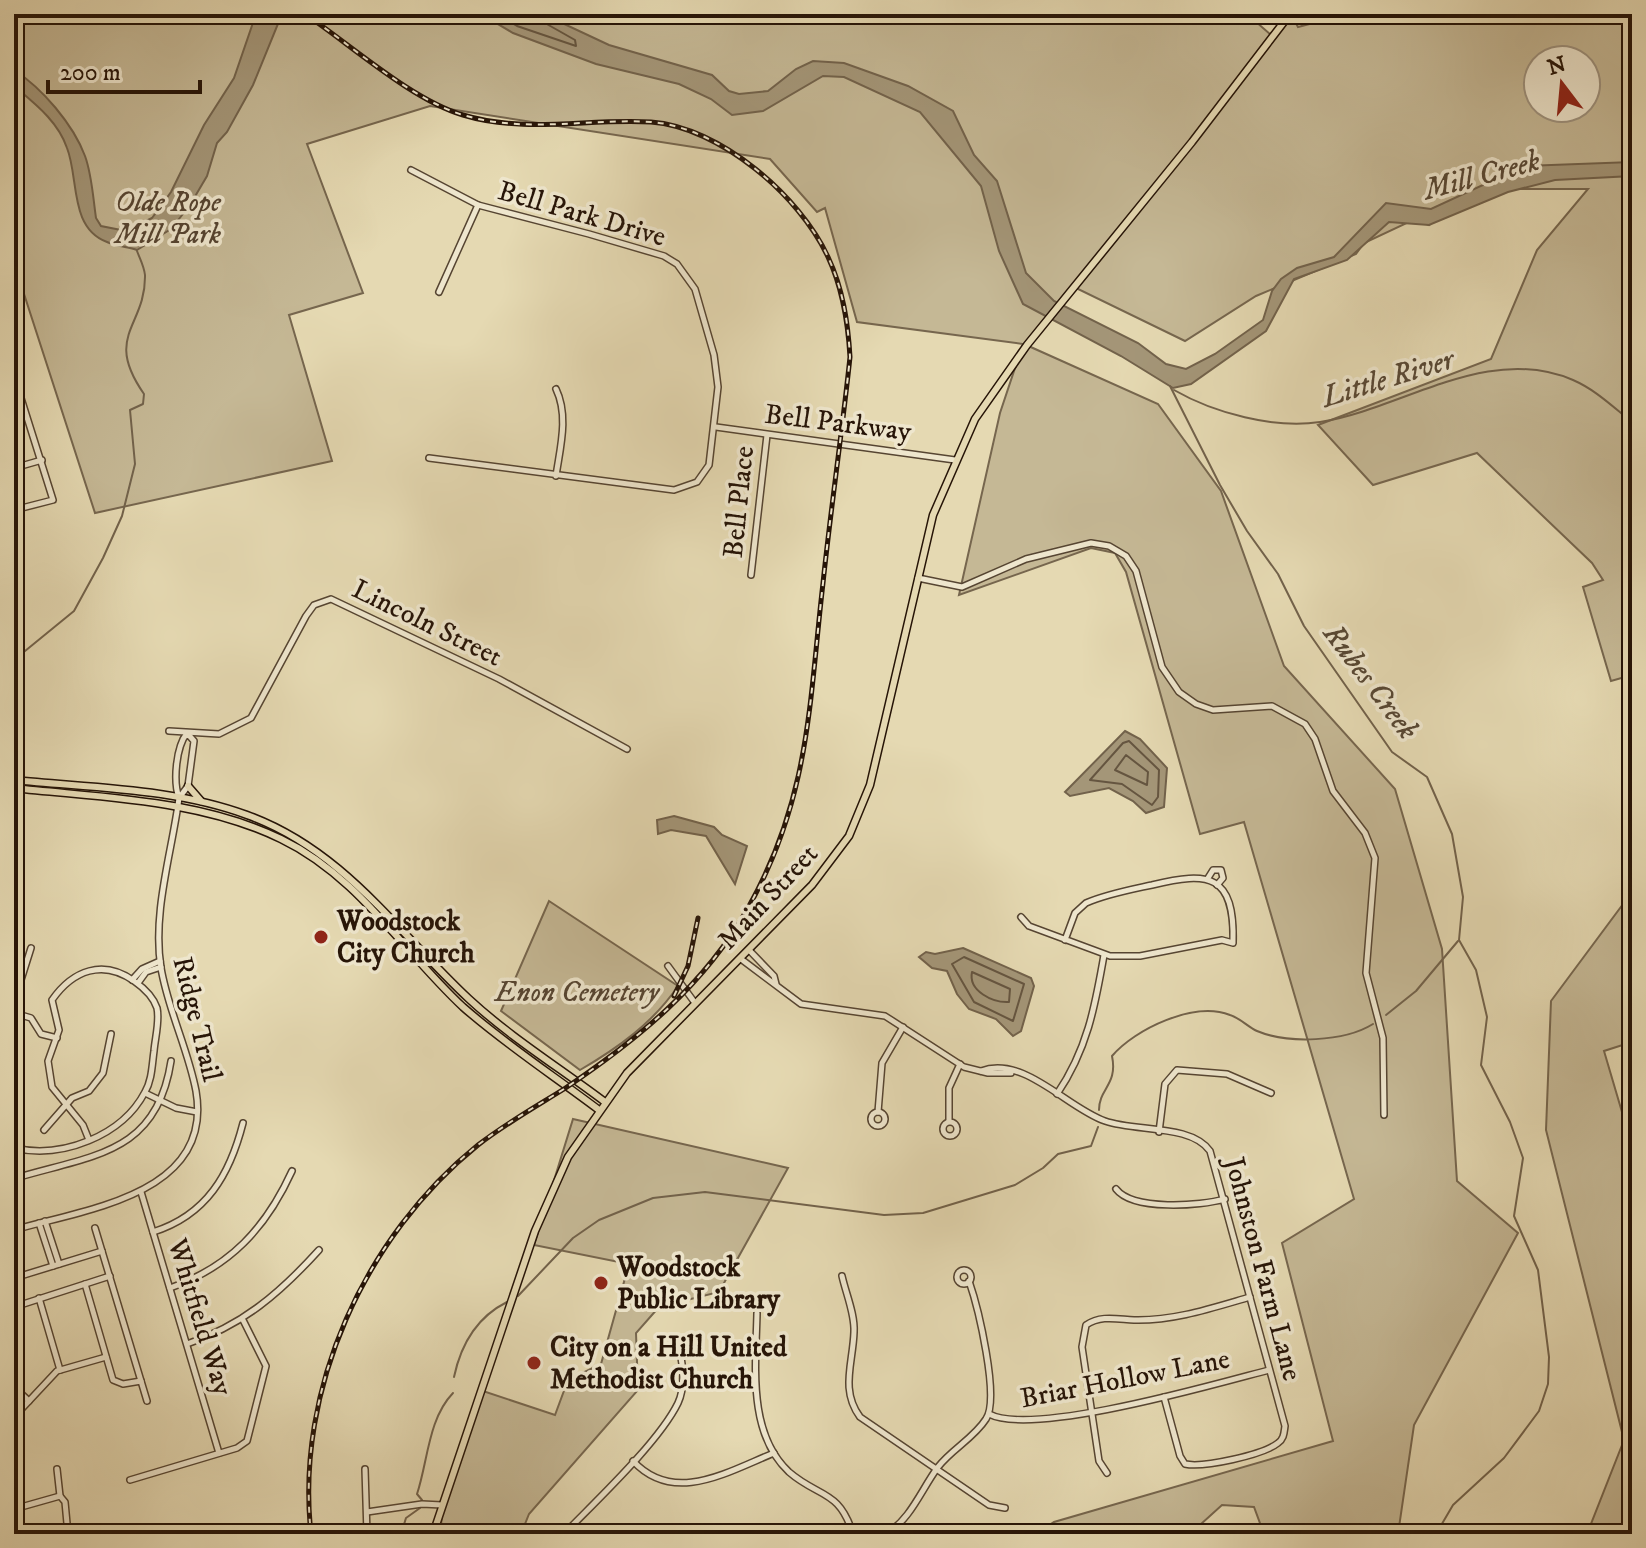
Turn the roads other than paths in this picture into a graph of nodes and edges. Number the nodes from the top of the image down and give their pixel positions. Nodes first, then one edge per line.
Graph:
1 (1290, 14) edge
2 (411, 170) dead end
3 (478, 205) junction
4 (439, 292) dead end
5 (14, 376) edge
6 (556, 389) dead end
7 (17, 400) edge
8 (716, 427) junction
9 (767, 435) junction
10 (429, 458) dead end
11 (42, 460) junction
12 (955, 460) junction
13 (14, 468) edge
14 (556, 476) junction
15 (14, 510) edge
16 (751, 575) dead end
17 (917, 578) junction
18 (14, 591) edge
19 (18, 602) dead end
20 (169, 731) dead end
21 (187, 733) junction
22 (627, 749) dead end
23 (14, 780) edge
24 (188, 786) junction
25 (14, 788) edge
26 (179, 798) junction
27 (204, 803) junction
28 (178, 807) junction
29 (1208, 878) junction
30 (1217, 885) junction
31 (1021, 917) dead end
32 (1065, 940) junction
33 (31, 948) dead end
34 (749, 950) junction
35 (1104, 955) junction
36 (741, 959) junction
37 (160, 964) junction
38 (668, 966) dead end
39 (135, 981) junction
40 (776, 985) junction
41 (14, 1002) edge
42 (695, 1003) junction
43 (14, 1013) edge
44 (903, 1027) junction
45 (111, 1034) dead end
46 (57, 1038) junction
47 (171, 1061) dead end
48 (960, 1064) junction
49 (145, 1093) junction
50 (1271, 1093) dead end
51 (1057, 1094) junction
52 (163, 1102) junction
53 (605, 1102) junction
54 (66, 1105) junction
55 (599, 1110) junction
56 (197, 1112) junction
57 (878, 1112) dead end
58 (1384, 1115) dead end
59 (949, 1121) dead end
60 (243, 1123) dead end
61 (44, 1130) dead end
62 (1159, 1132) junction
63 (89, 1140) junction
64 (15, 1148) edge
65 (14, 1160) edge
66 (292, 1171) dead end
67 (14, 1175) edge
68 (1116, 1189) dead end
69 (141, 1192) junction
70 (1225, 1199) junction
71 (42, 1222) junction
72 (95, 1228) dead end
73 (14, 1230) edge
74 (153, 1232) junction
75 (319, 1250) dead end
76 (102, 1251) junction
77 (56, 1265) junction
78 (110, 1276) junction
79 (842, 1276) dead end
80 (14, 1278) edge
81 (969, 1281) dead end
82 (85, 1284) junction
83 (170, 1288) junction
84 (1250, 1297) junction
85 (39, 1298) junction
86 (14, 1307) edge
87 (757, 1313) dead end
88 (243, 1320) junction
89 (677, 1343) dead end
90 (187, 1344) junction
91 (106, 1357) junction
92 (60, 1370) junction
93 (1269, 1370) junction
94 (141, 1381) junction
95 (14, 1387) edge
96 (1164, 1397) junction
97 (29, 1401) junction
98 (147, 1401) dead end
99 (1092, 1411) junction
100 (989, 1414) junction
101 (14, 1417) edge
102 (219, 1453) junction
103 (774, 1453) junction
104 (633, 1461) junction
105 (57, 1469) dead end
106 (365, 1469) dead end
107 (936, 1469) junction
108 (1107, 1473) dead end
109 (130, 1480) dead end
110 (60, 1496) junction
111 (442, 1505) junction
112 (1005, 1508) dead end
113 (14, 1509) edge
114 (367, 1512) junction
115 (68, 1534) edge
116 (367, 1534) edge
117 (433, 1534) edge
118 (564, 1534) edge
119 (853, 1534) edge
120 (886, 1534) edge

1 - 12 main road, Main Street
2 - 3 street, Bell Park Drive
3 - 4 street
3 - 8 street, Bell Park Drive
5 - 7 street
6 - 14 street
7 - 11 street
8 - 9 street, Bell Parkway
8 - 14 street, Bell Park Drive
9 - 12 street, Bell Parkway
9 - 16 street, Bell Place
10 - 14 street, Bell Park Drive
11 - 13 street
11 - 15 street
12 - 17 main road, Main Street
17 - 34 main road, Main Street
17 - 58 street
18 - 19 street
20 - 21 street, Lincoln Street
21 - 22 street, Lincoln Street
21 - 24 street
21 - 26 street, Ridge Trail
23 - 26 main road
24 - 26 street
24 - 27 main road
25 - 28 main road
26 - 27 main road
26 - 28 street, Ridge Trail
27 - 53 main road
28 - 37 street, Ridge Trail
28 - 55 main road
29 - 30 street
29 - 30 street
29 - 32 street
30 - 35 street
31 - 32 street
32 - 35 street
33 - 41 street
34 - 36 main road, Main Street
34 - 40 street, Johnston Farm Lane
35 - 51 street
36 - 40 street, Johnston Farm Lane
36 - 42 main road, Main Street
37 - 39 street
37 - 56 street, Ridge Trail
38 - 42 street
39 - 46 street
39 - 49 street
40 - 44 street, Johnston Farm Lane
42 - 53 main road, Main Street
43 - 46 street
44 - 48 street, Johnston Farm Lane
44 - 57 street
45 - 54 street
46 - 54 street
47 - 52 street
48 - 51 street, Johnston Farm Lane
48 - 59 street
49 - 52 street
49 - 63 street
50 - 62 street
51 - 62 street, Johnston Farm Lane
52 - 56 street
52 - 67 street
53 - 55 main road, Main Street
54 - 61 street
54 - 63 street
55 - 111 main road, Main Street
56 - 69 street, Ridge Trail
60 - 74 street
62 - 70 street, Johnston Farm Lane
63 - 64 street
64 - 65 street
66 - 83 street
68 - 70 street
69 - 71 street, Ridge Trail
69 - 74 street, Whitfield Way
70 - 84 street, Johnston Farm Lane
71 - 73 street, Ridge Trail
71 - 77 street
72 - 76 street
74 - 83 street, Whitfield Way
75 - 88 street
76 - 77 street
76 - 78 street
77 - 80 street
78 - 82 street
78 - 94 street
79 - 107 street
81 - 100 street
82 - 85 street
82 - 91 street
83 - 90 street, Whitfield Way
84 - 93 street, Johnston Farm Lane
84 - 99 street
85 - 86 street
85 - 92 street
87 - 103 street
88 - 90 street
88 - 102 street
89 - 104 street
90 - 102 street, Whitfield Way
91 - 92 street
91 - 94 street
92 - 97 street
93 - 96 street, Briar Hollow Lane
93 - 96 street, Johnston Farm Lane
94 - 98 street
95 - 97 street
96 - 99 street, Briar Hollow Lane
97 - 101 street
99 - 100 street, Briar Hollow Lane
99 - 108 street
100 - 107 street
102 - 109 street
103 - 104 street
103 - 119 street
104 - 118 street
105 - 110 street
106 - 114 street
107 - 112 street
107 - 120 street
110 - 113 street
110 - 115 street
111 - 114 street
111 - 117 main road, Main Street
114 - 116 street

